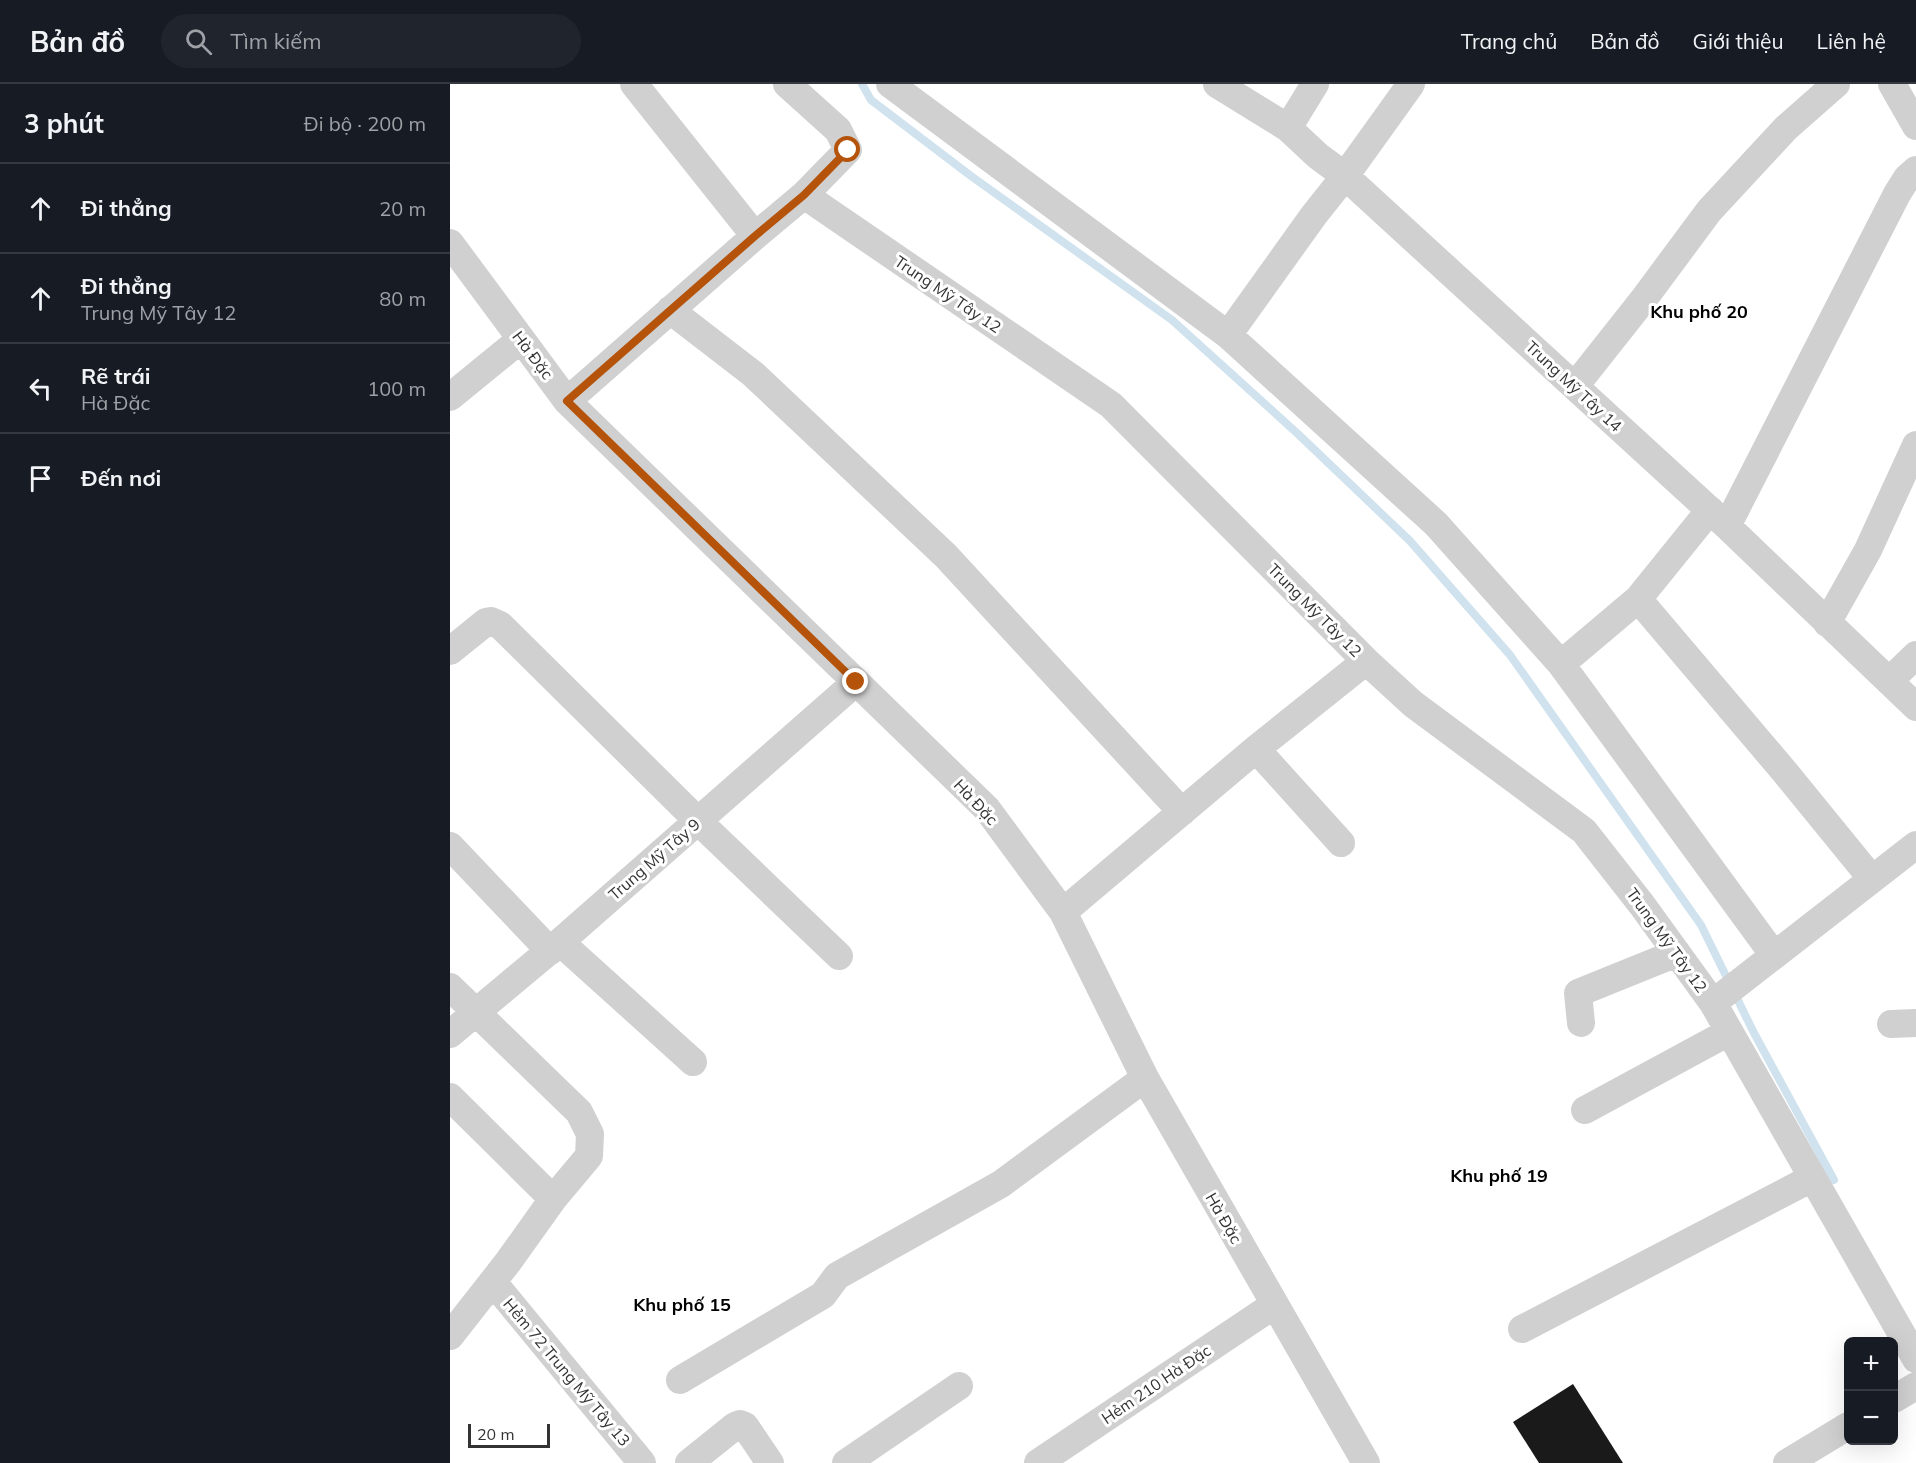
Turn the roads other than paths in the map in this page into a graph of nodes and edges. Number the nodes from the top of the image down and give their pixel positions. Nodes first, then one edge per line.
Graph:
1 (634, 84) edge
2 (787, 84) edge
3 (890, 84) edge
4 (1217, 84) edge
5 (1315, 84) edge
6 (1411, 84) edge
7 (1836, 84) edge
8 (1892, 84) edge
9 (1916, 126) edge
10 (1288, 128) junction
11 (1916, 170) edge
12 (1345, 176) junction
13 (804, 195) junction
14 (755, 236) junction
15 (450, 243) edge
16 (670, 310) junction
17 (1228, 335) junction
18 (521, 339) junction
19 (1575, 386) junction
20 (450, 397) edge
21 (567, 401) junction
22 (1916, 445) edge
23 (1718, 518) junction
24 (1638, 599) junction
25 (1827, 623) junction
26 (450, 651) edge
27 (1916, 655) edge
28 (1366, 661) junction
29 (1561, 664) junction
30 (1889, 681) junction
31 (856, 682) junction
32 (1916, 707) edge
33 (1256, 749) junction
34 (1182, 812) junction
35 (698, 821) junction
36 (1341, 843) dead end
37 (1916, 845) edge
38 (450, 846) edge
39 (1872, 879) junction
40 (1063, 912) junction
41 (555, 946) junction
42 (1677, 953) junction
43 (1773, 954) junction
44 (839, 956) dead end
45 (450, 987) edge
46 (1717, 999) junction
47 (475, 1012) junction
48 (1581, 1023) dead end
49 (1730, 1032) junction
50 (450, 1034) edge
51 (693, 1062) dead end
52 (1145, 1078) junction
53 (450, 1097) edge
54 (1585, 1110) dead end
55 (1812, 1178) junction
56 (553, 1199) junction
57 (493, 1282) junction
58 (1274, 1305) junction
59 (1522, 1329) dead end
60 (450, 1336) edge
61 (1916, 1359) edge
62 (680, 1380) dead end
63 (959, 1386) dead end
64 (1916, 1386) edge
65 (1898, 1396) edge
66 (1844, 1428) edge
67 (642, 1463) edge
68 (689, 1463) edge
69 (770, 1463) edge
70 (846, 1463) edge
71 (1038, 1463) edge
72 (1366, 1463) edge
73 (1787, 1463) edge

1 - 14 street
2 - 13 street
3 - 17 street
4 - 10 street, Trung Mỹ Tây 14
5 - 10 street
6 - 12 street
7 - 19 street
8 - 9 street
10 - 12 street, Trung Mỹ Tây 14
11 - 23 street
12 - 17 street
12 - 19 street, Trung Mỹ Tây 14
13 - 14 street
13 - 28 street, Trung Mỹ Tây 12
14 - 16 street
15 - 18 street, Hà Đặc
16 - 21 street
16 - 34 street
17 - 29 street
18 - 20 street
18 - 21 street, Hà Đặc
19 - 23 street, Trung Mỹ Tây 14
21 - 31 street, Hà Đặc
22 - 25 street
23 - 24 street
23 - 25 street, Trung Mỹ Tây 14
24 - 29 street
24 - 39 street
25 - 30 street, Trung Mỹ Tây 14
26 - 35 street
27 - 30 street
28 - 33 street
28 - 42 street, Trung Mỹ Tây 12
29 - 43 street
30 - 32 street, Trung Mỹ Tây 14
31 - 35 street, Trung Mỹ Tây 9
31 - 40 street, Hà Đặc
33 - 34 street
33 - 36 street
34 - 40 street
35 - 41 street, Trung Mỹ Tây 9
35 - 44 street
37 - 39 street
38 - 41 street
39 - 43 street
40 - 52 street, Hà Đặc
41 - 47 street, Trung Mỹ Tây 9
41 - 51 street
42 - 46 street, Trung Mỹ Tây 12
42 - 48 street
43 - 46 street
45 - 47 street
46 - 49 street, Trung Mỹ Tây 12
47 - 50 street, Trung Mỹ Tây 9
47 - 56 street
49 - 54 street
49 - 55 street, Trung Mỹ Tây 12
52 - 58 street, Hà Đặc
52 - 62 street
53 - 56 street
55 - 59 street
55 - 61 street, Trung Mỹ Tây 12
56 - 57 street
57 - 60 street
57 - 67 street, Hẻm 72 Trung Mỹ Tây 13
58 - 71 street, Hẻm 210 Hà Đặc
58 - 72 street, Hà Đặc
63 - 70 street
64 - 65 street
66 - 73 street
68 - 69 street

